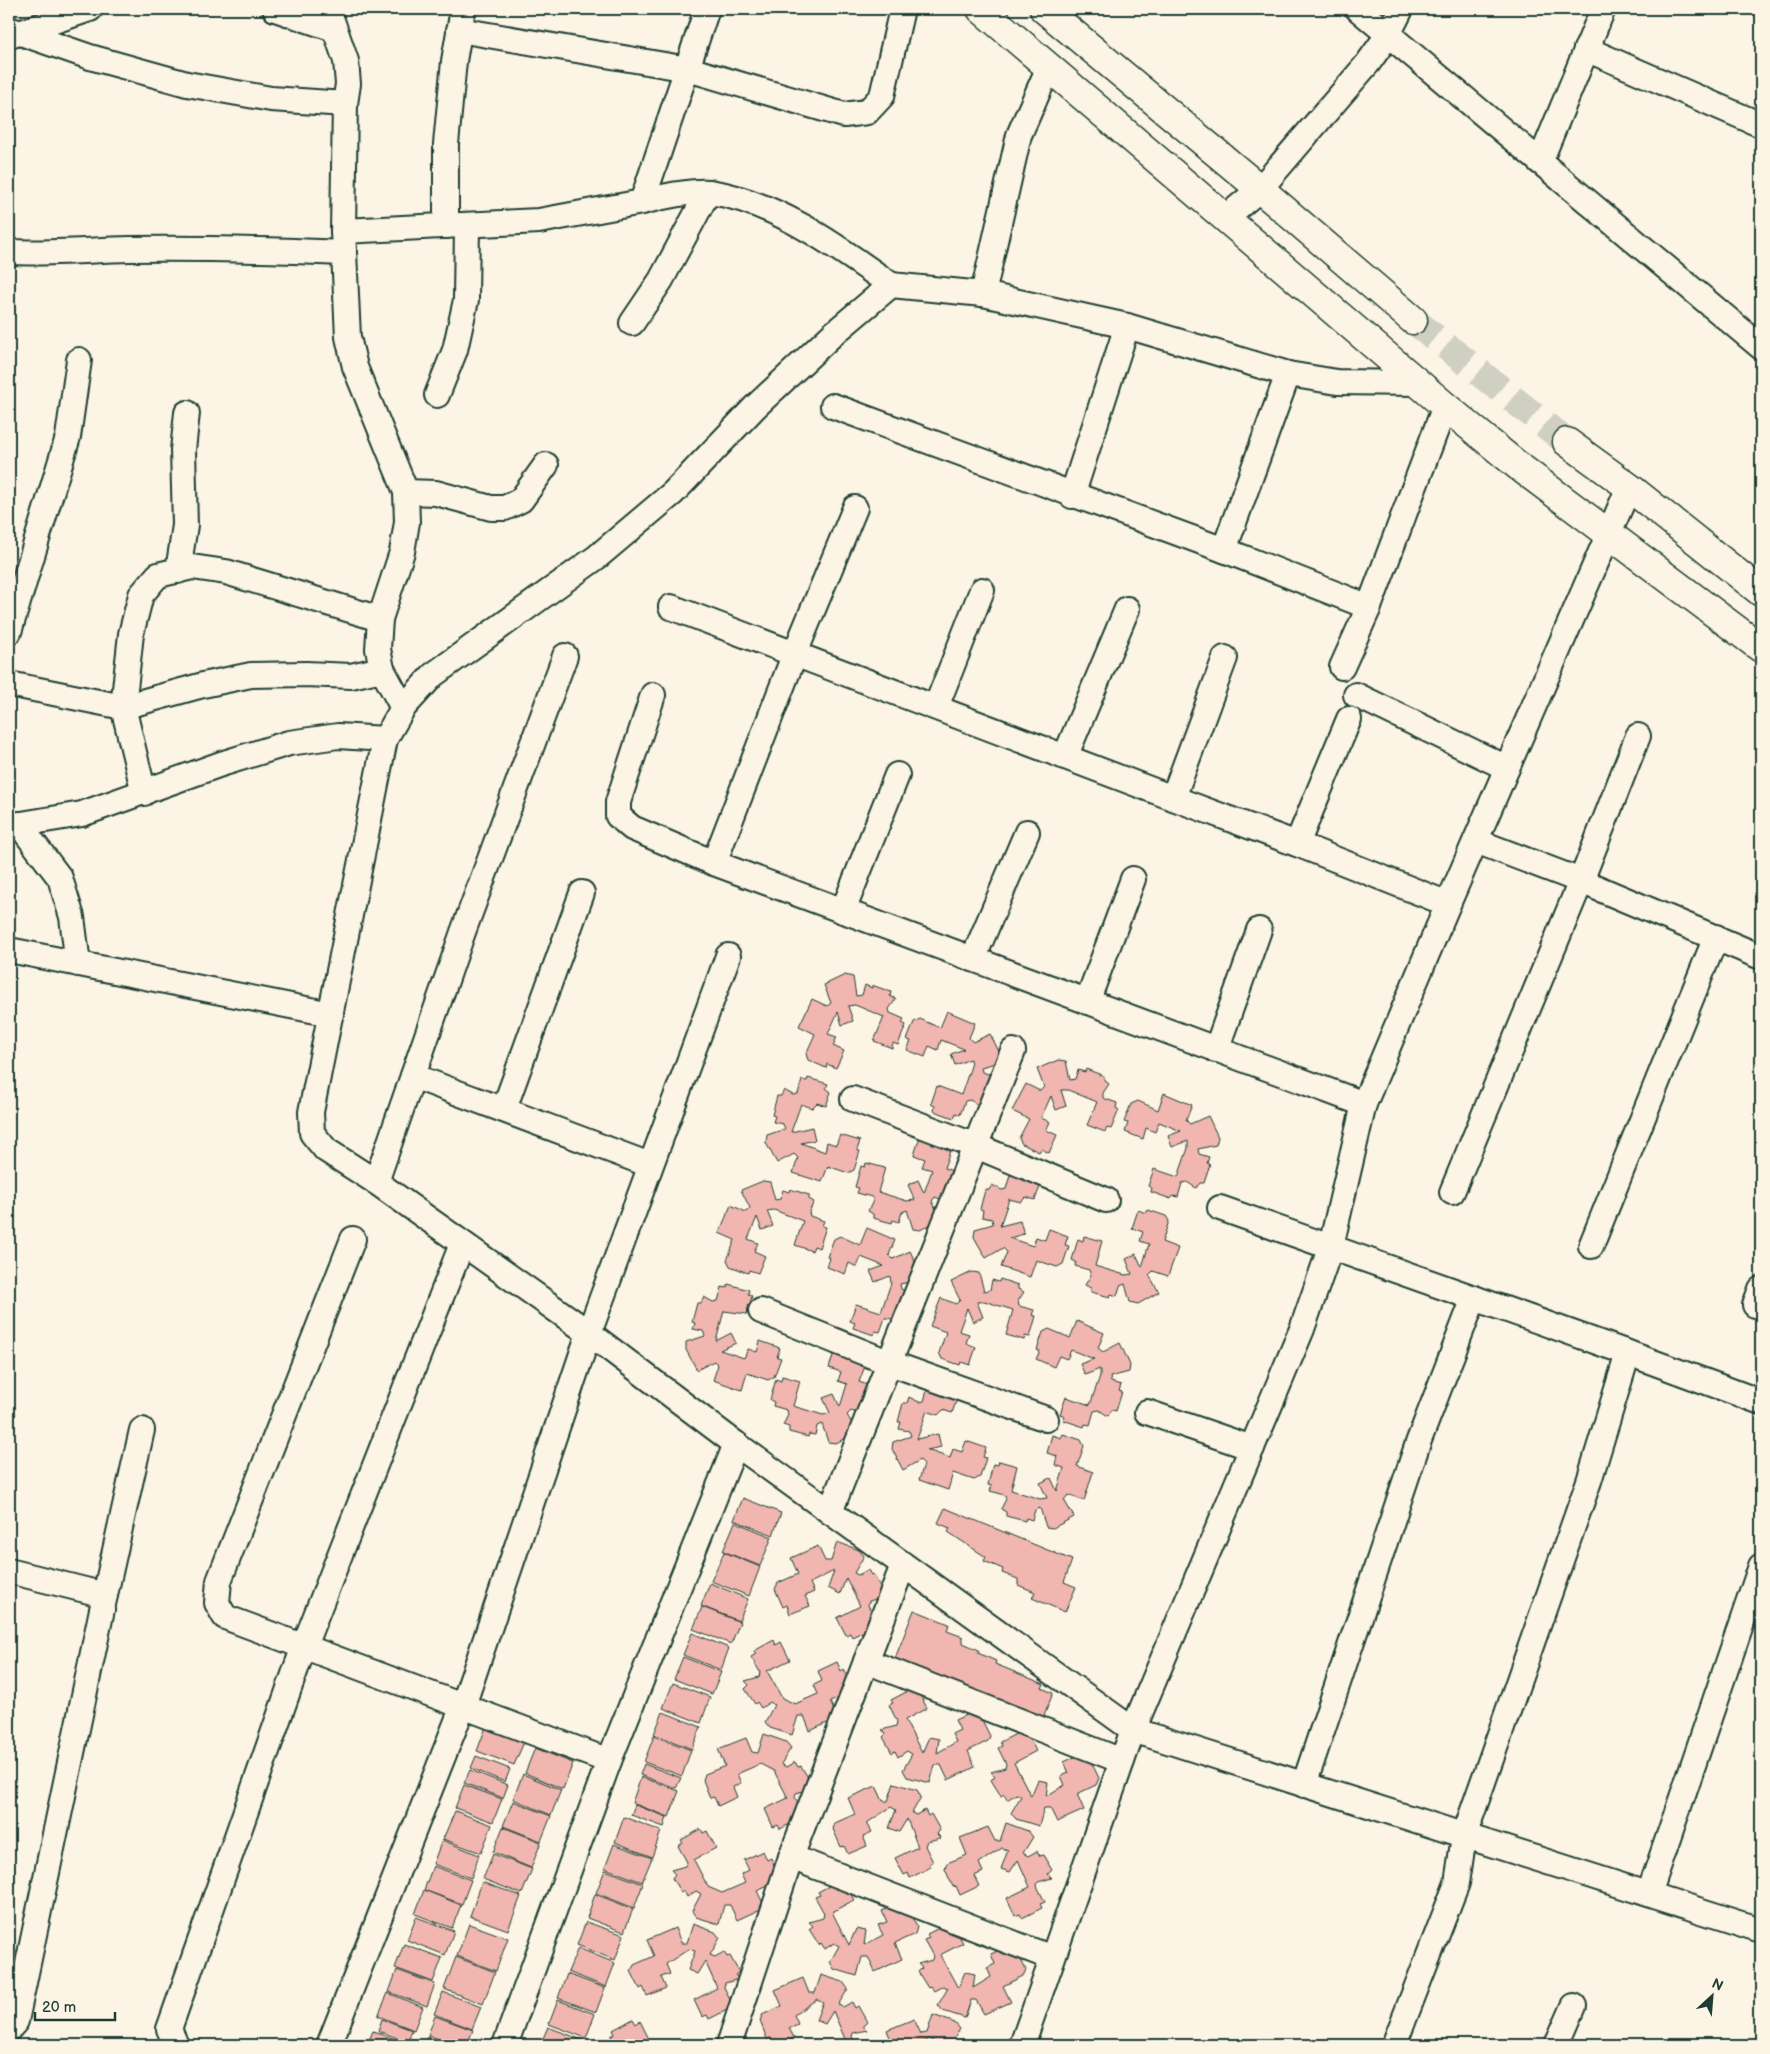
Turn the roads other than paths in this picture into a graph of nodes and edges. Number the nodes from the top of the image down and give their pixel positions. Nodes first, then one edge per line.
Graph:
1 (90, 9) edge
2 (275, 9) edge
3 (707, 9) edge
4 (902, 9) edge
5 (981, 9) edge
6 (1044, 9) edge
7 (1358, 9) edge
8 (1401, 9) edge
9 (1603, 9) edge
10 (331, 19) edge
11 (461, 19) edge
12 (12, 33) edge
13 (1388, 35) junction
14 (1586, 50) junction
15 (1049, 68) junction
16 (688, 69) junction
17 (345, 104) junction
18 (1759, 116) edge
19 (1540, 162) junction
20 (658, 187) junction
21 (1260, 189) junction
22 (708, 192) junction
23 (1225, 218) junction
24 (456, 225) junction
25 (343, 242) junction
26 (9, 252) edge
27 (891, 285) junction
28 (983, 294) junction
29 (1413, 320) tunnel mouth
30 (632, 323) dead end
31 (1127, 326) junction
32 (1761, 347) edge
33 (79, 360) dead end
34 (1288, 374) junction
35 (1416, 383) junction
36 (437, 395) dead end
37 (833, 406) dead end
38 (1445, 406) junction
39 (187, 413) dead end
40 (1567, 442) tunnel mouth
41 (546, 464) dead end
42 (1629, 487) junction
43 (406, 492) junction
44 (1072, 496) junction
45 (855, 508) dead end
46 (1609, 534) junction
47 (1224, 550) junction
48 (178, 570) junction
49 (982, 590) dead end
50 (1761, 592) edge
51 (671, 607) dead end
52 (1369, 607) junction
53 (1127, 609) dead end
54 (380, 619) junction
55 (9, 632) edge
56 (1761, 648) edge
57 (795, 653) junction
58 (566, 656) dead end
59 (1225, 658) dead end
60 (1342, 667) dead end
61 (382, 669) junction
62 (9, 684) edge
63 (1356, 694) dead end
64 (653, 695) dead end
65 (123, 707) junction
66 (936, 707) junction
67 (403, 708) junction
68 (1348, 719) dead end
69 (1638, 736) dead end
70 (385, 739) junction
71 (1065, 757) junction
72 (1507, 768) junction
73 (897, 775) dead end
74 (144, 793) junction
75 (1172, 798) junction
76 (14, 825) edge
77 (1027, 832) dead end
78 (1476, 841) junction
79 (1298, 844) junction
80 (714, 864) junction
81 (1133, 879) dead end
82 (1581, 881) junction
83 (582, 893) dead end
84 (1448, 904) junction
85 (843, 911) junction
86 (1259, 930) dead end
87 (1716, 937) junction
88 (9, 950) edge
89 (728, 956) dead end
90 (1761, 958) edge
91 (973, 959) junction
92 (78, 964) junction
93 (1088, 1002) junction
94 (331, 1014) junction
95 (1216, 1050) junction
96 (1013, 1051) dead end
97 (413, 1076) junction
98 (853, 1098) dead end
99 (1364, 1104) junction
100 (504, 1109) junction
101 (976, 1146) junction
102 (650, 1165) junction
103 (376, 1182) junction
104 (1452, 1192) dead end
105 (1106, 1200) dead end
106 (1220, 1208) dead end
107 (353, 1239) dead end
108 (462, 1244) junction
109 (1331, 1246) junction
110 (1591, 1246) dead end
111 (1474, 1298) junction
112 (761, 1311) dead end
113 (589, 1333) junction
114 (1628, 1353) junction
115 (890, 1363) junction
116 (1761, 1402) edge
117 (1147, 1412) dead end
118 (1046, 1419) dead end
119 (142, 1430) dead end
120 (736, 1444) junction
121 (1252, 1448) junction
122 (830, 1512) junction
123 (903, 1565) junction
124 (1761, 1566) edge
125 (9, 1570) edge
126 (105, 1595) junction
127 (304, 1646) junction
128 (866, 1661) junction
129 (463, 1706) junction
130 (1133, 1730) junction
131 (609, 1761) junction
132 (1122, 1762) junction
133 (1304, 1785) junction
134 (1464, 1836) junction
135 (791, 1858) junction
136 (1649, 1894) junction
137 (1761, 1930) edge
138 (1052, 1958) junction
139 (1574, 2006) dead end
140 (9, 2029) edge
141 (176, 2045) edge
142 (329, 2045) edge
143 (505, 2045) edge
144 (728, 2045) edge
145 (1022, 2045) edge
146 (1394, 2045) edge
147 (1557, 2045) edge

1 - 12 street
2 - 10 street
3 - 16 street
4 - 16 street
5 - 15 street
6 - 21 street
7 - 13 street
8 - 13 street
9 - 14 street
10 - 17 street
11 - 16 street
11 - 24 street
12 - 17 street
13 - 19 street
13 - 21 street
14 - 18 street
14 - 19 street
15 - 23 street
15 - 28 street
16 - 20 street
17 - 25 street
19 - 32 street
20 - 22 street
20 - 24 street
21 - 23 street
21 - 29 street
22 - 27 street
22 - 30 street
23 - 35 street
24 - 25 street
24 - 36 street
25 - 26 street
25 - 43 street
27 - 28 street
27 - 67 street
28 - 31 street
31 - 34 street
31 - 44 street
33 - 55 street
34 - 35 street
34 - 47 street
35 - 38 street
37 - 44 street
38 - 46 street
38 - 52 street
39 - 48 street
40 - 42 street
41 - 43 street
42 - 46 street
42 - 50 street
43 - 54 street
44 - 47 street
45 - 57 street
46 - 56 street
46 - 72 street
47 - 52 street
48 - 54 street
48 - 65 street
49 - 66 street
51 - 57 street
52 - 60 street
53 - 71 street
54 - 61 street
57 - 66 street
57 - 80 street
58 - 97 street
59 - 75 street
61 - 65 street
61 - 67 street
62 - 65 street
63 - 72 street
64 - 80 street
65 - 74 street
66 - 71 street
67 - 70 street
68 - 79 street
69 - 82 street
70 - 74 street
70 - 94 street
71 - 75 street
72 - 78 street
73 - 85 street
74 - 76 street
75 - 79 street
76 - 92 street
77 - 91 street
78 - 82 street
78 - 84 street
79 - 84 street
80 - 85 street
81 - 93 street
82 - 87 street
82 - 104 street
83 - 100 street
84 - 99 street
85 - 91 street
86 - 95 street
87 - 90 street
87 - 110 street
88 - 92 street
89 - 102 street
91 - 93 street
92 - 94 street
93 - 95 street
94 - 103 street
95 - 99 street
96 - 101 street
97 - 100 street
97 - 103 street
98 - 101 street
99 - 109 street
100 - 102 street
101 - 105 street
101 - 115 street
102 - 113 street
103 - 108 street
106 - 109 street
107 - 127 street
108 - 113 street
108 - 127 street
109 - 111 street
109 - 121 street
111 - 114 street
111 - 133 street
112 - 115 street
113 - 120 street
113 - 129 street
114 - 116 street
114 - 134 street
115 - 118 street
115 - 122 street
117 - 121 street
119 - 126 street
120 - 122 street
120 - 131 street
121 - 130 street
122 - 123 street
123 - 128 street
123 - 130 street
124 - 136 street
125 - 126 street
126 - 140 street
127 - 129 street
127 - 141 street
128 - 132 street
128 - 135 street
129 - 131 street
129 - 142 street
130 - 132 street
130 - 133 street
131 - 143 street
132 - 138 street
133 - 134 street
134 - 136 street
134 - 146 street
135 - 138 street
135 - 144 street
136 - 137 street
138 - 145 street
139 - 147 street

